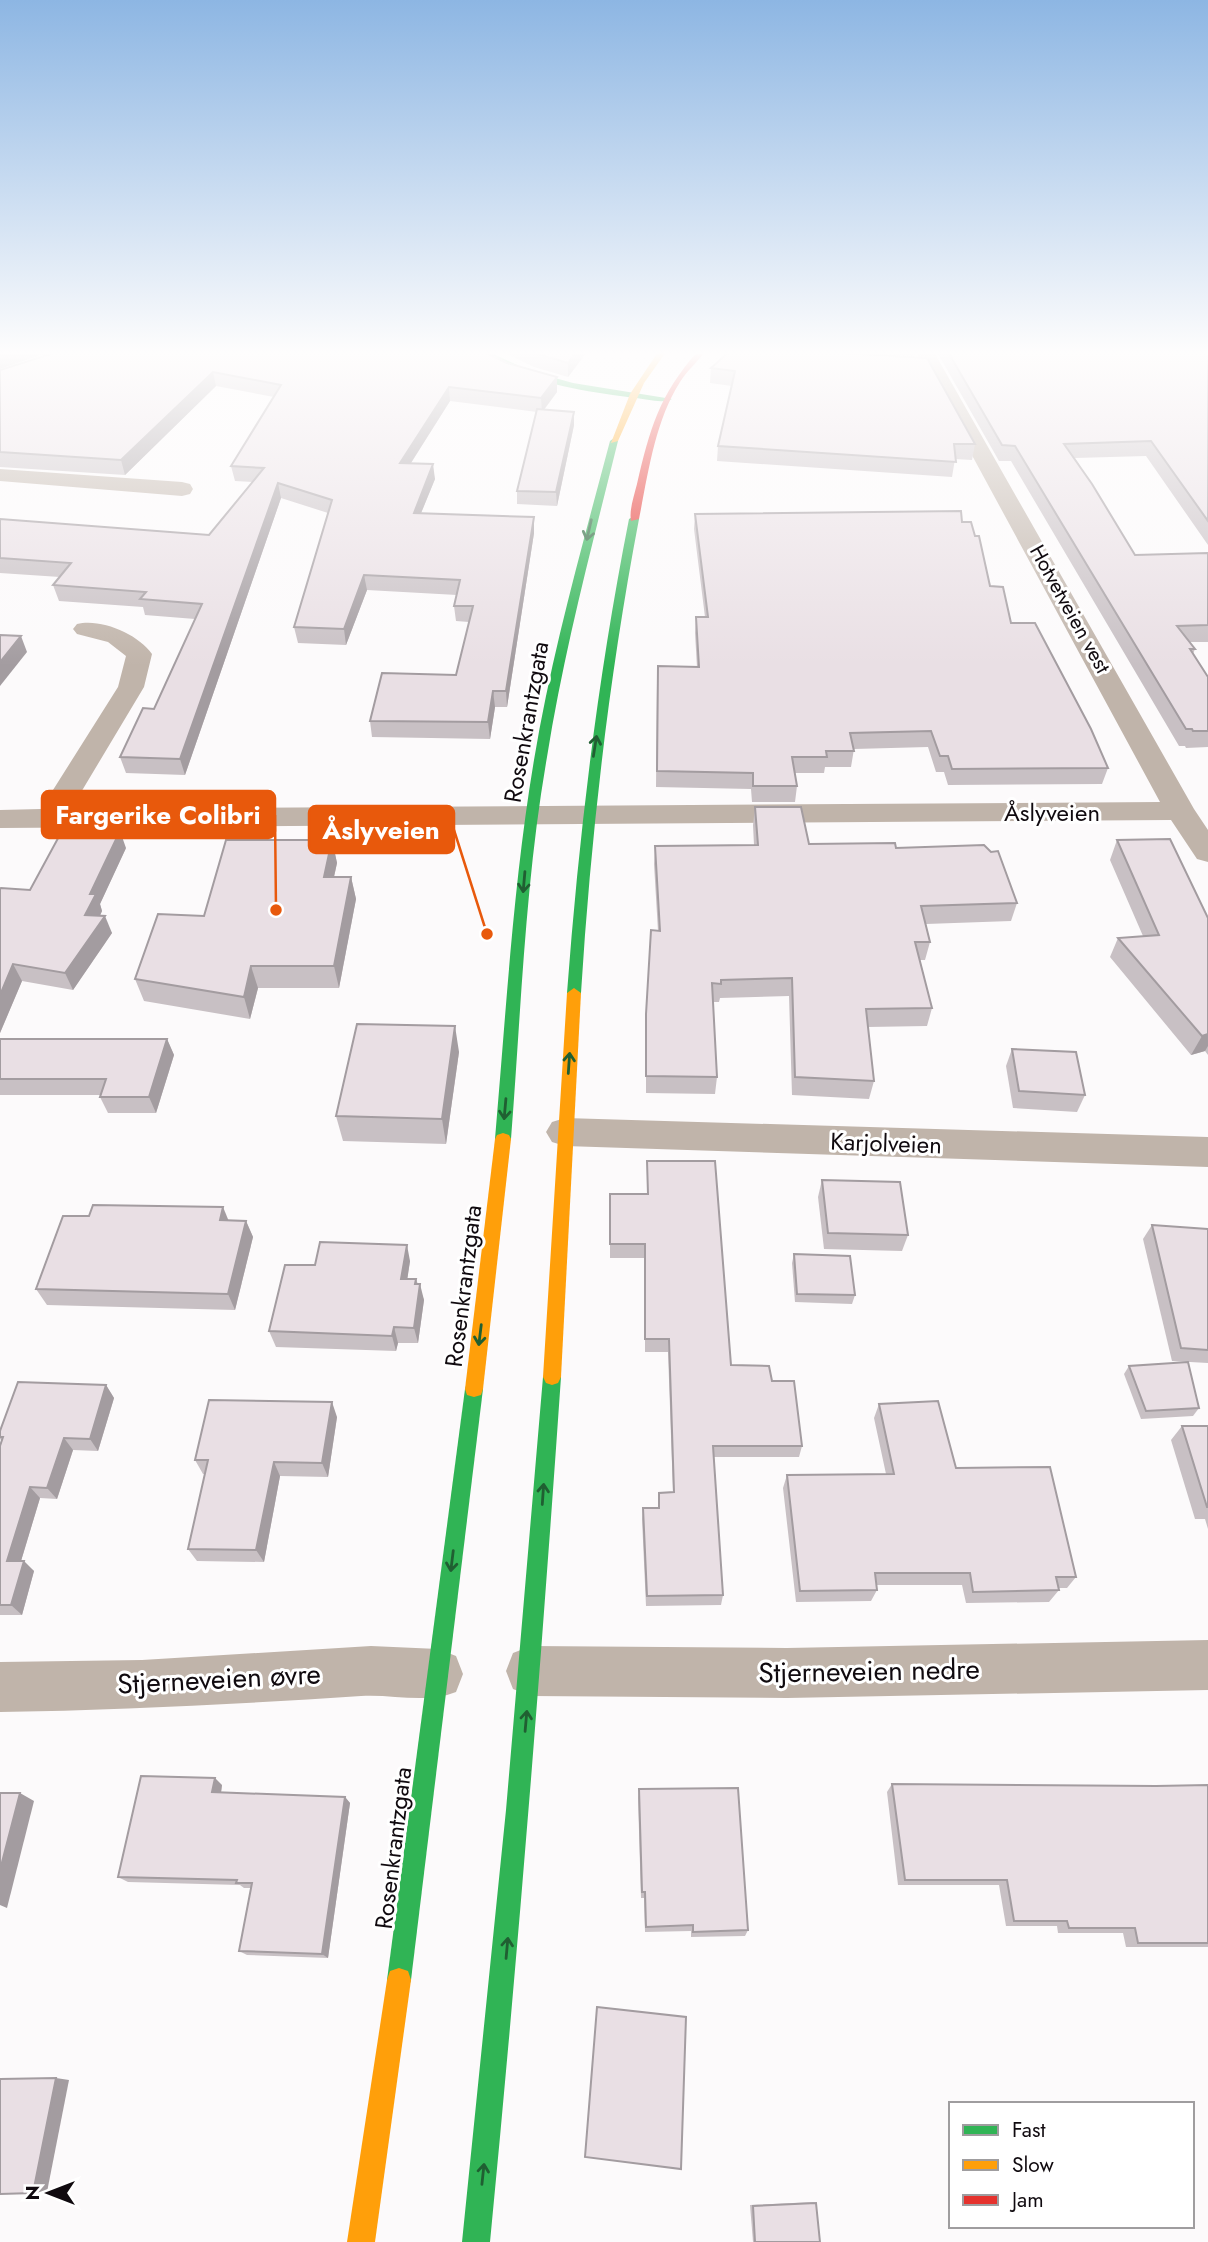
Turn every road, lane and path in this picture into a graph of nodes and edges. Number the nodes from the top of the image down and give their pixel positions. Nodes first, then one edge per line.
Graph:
1 (609, 457) edge
2 (649, 457) edge
3 (982, 457) edge
4 (0, 475) edge
5 (181, 489) dead end
6 (86, 629) dead end
7 (1180, 811) junction
8 (532, 814) junction
9 (587, 814) junction
10 (50, 819) junction
11 (4, 826) edge
12 (1208, 852) edge
13 (565, 1132) junction
14 (1208, 1152) edge
15 (1208, 1665) edge
16 (531, 1671) junction
17 (438, 1674) junction
18 (0, 1686) edge
19 (361, 2242) edge
20 (475, 2242) edge

1 -> 8 main road, Rosenkrantzgata
9 -> 2 main road
3 - 7 street, Hotvetveien vest
4 - 5 street
6 - 10 street
7 - 9 street, Åslyveien
7 - 12 street, Hotvetveien vest
8 - 9 street, Åslyveien
8 - 10 street, Åslyveien
8 -> 17 main road, Rosenkrantzgata
13 -> 9 main road
10 - 11 street, Åslyveien
13 - 14 street, Karjolveien
16 -> 13 main road
15 - 16 street, Stjerneveien nedre
20 -> 16 main road
17 - 18 street, Stjerneveien øvre
17 - 19 main road, Rosenkrantzgata

